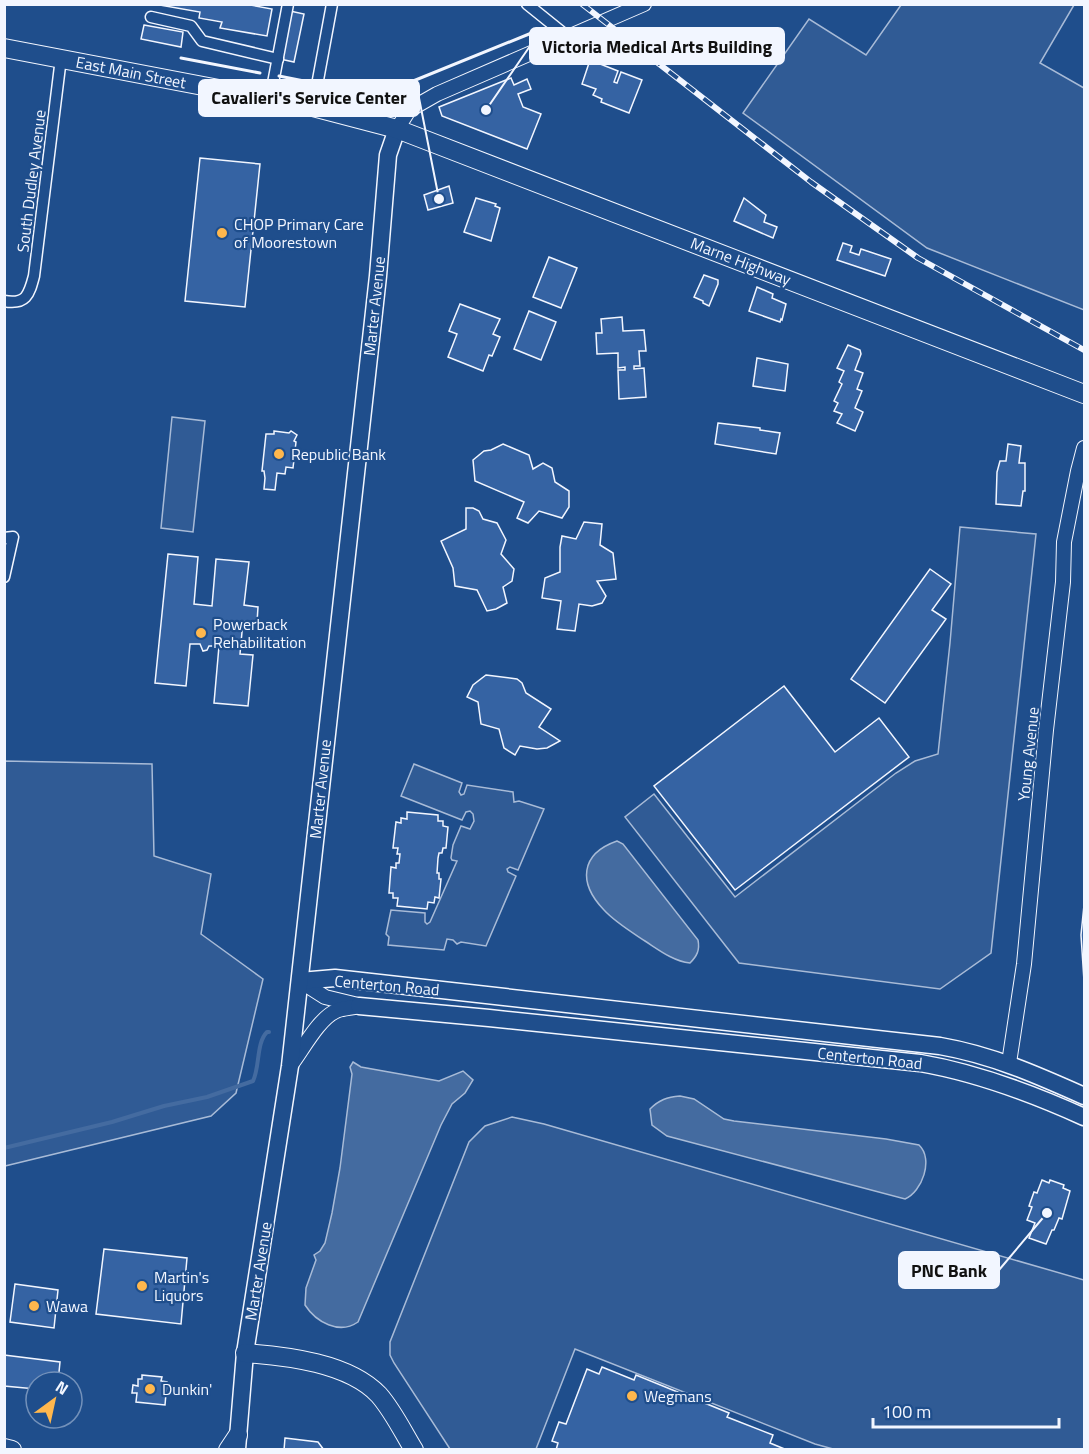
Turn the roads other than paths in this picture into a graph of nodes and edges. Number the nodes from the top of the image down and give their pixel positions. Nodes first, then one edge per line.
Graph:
1 (288, 4) edge
2 (332, 4) edge
3 (527, 4) edge
4 (637, 6) edge
5 (151, 17) dead end
6 (568, 37) junction
7 (4, 48) edge
8 (61, 58) junction
9 (278, 59) junction
10 (270, 99) junction
11 (313, 107) junction
12 (397, 129) junction
13 (4, 301) edge
14 (1084, 394) edge
15 (1084, 448) edge
16 (4, 538) edge
17 (4, 577) edge
18 (300, 981) junction
19 (359, 1006) junction
20 (1009, 1063) junction
21 (290, 1066) junction
22 (1084, 1096) edge
23 (1084, 1117) edge
24 (245, 1353) junction
25 (234, 1445) edge
26 (4, 1448) edge
27 (12, 1449) edge
28 (414, 1449) edge

1 - 9 street
2 - 11 street
3 - 6 street
4 - 6 street
5 - 9 street
6 - 12 street
7 - 8 main road, East Main Street
8 - 10 main road, East Main Street
8 - 13 street, South Dudley Avenue
9 - 10 street
10 - 11 main road, East Main Street
11 - 12 main road, East Main Street
12 - 14 main road, Marne Highway
12 - 18 main road, Marter Avenue
15 - 20 street, Young Avenue
16 - 17 street
18 - 19 street, Centerton Road
18 - 20 main road, Centerton Road
18 - 21 main road, Marter Avenue
19 - 21 street
19 - 23 main road, Centerton Road
20 - 22 main road, Centerton Road
21 - 24 main road, Marter Avenue
24 - 25 main road, Marter Avenue
24 - 28 main road
26 - 27 main road

